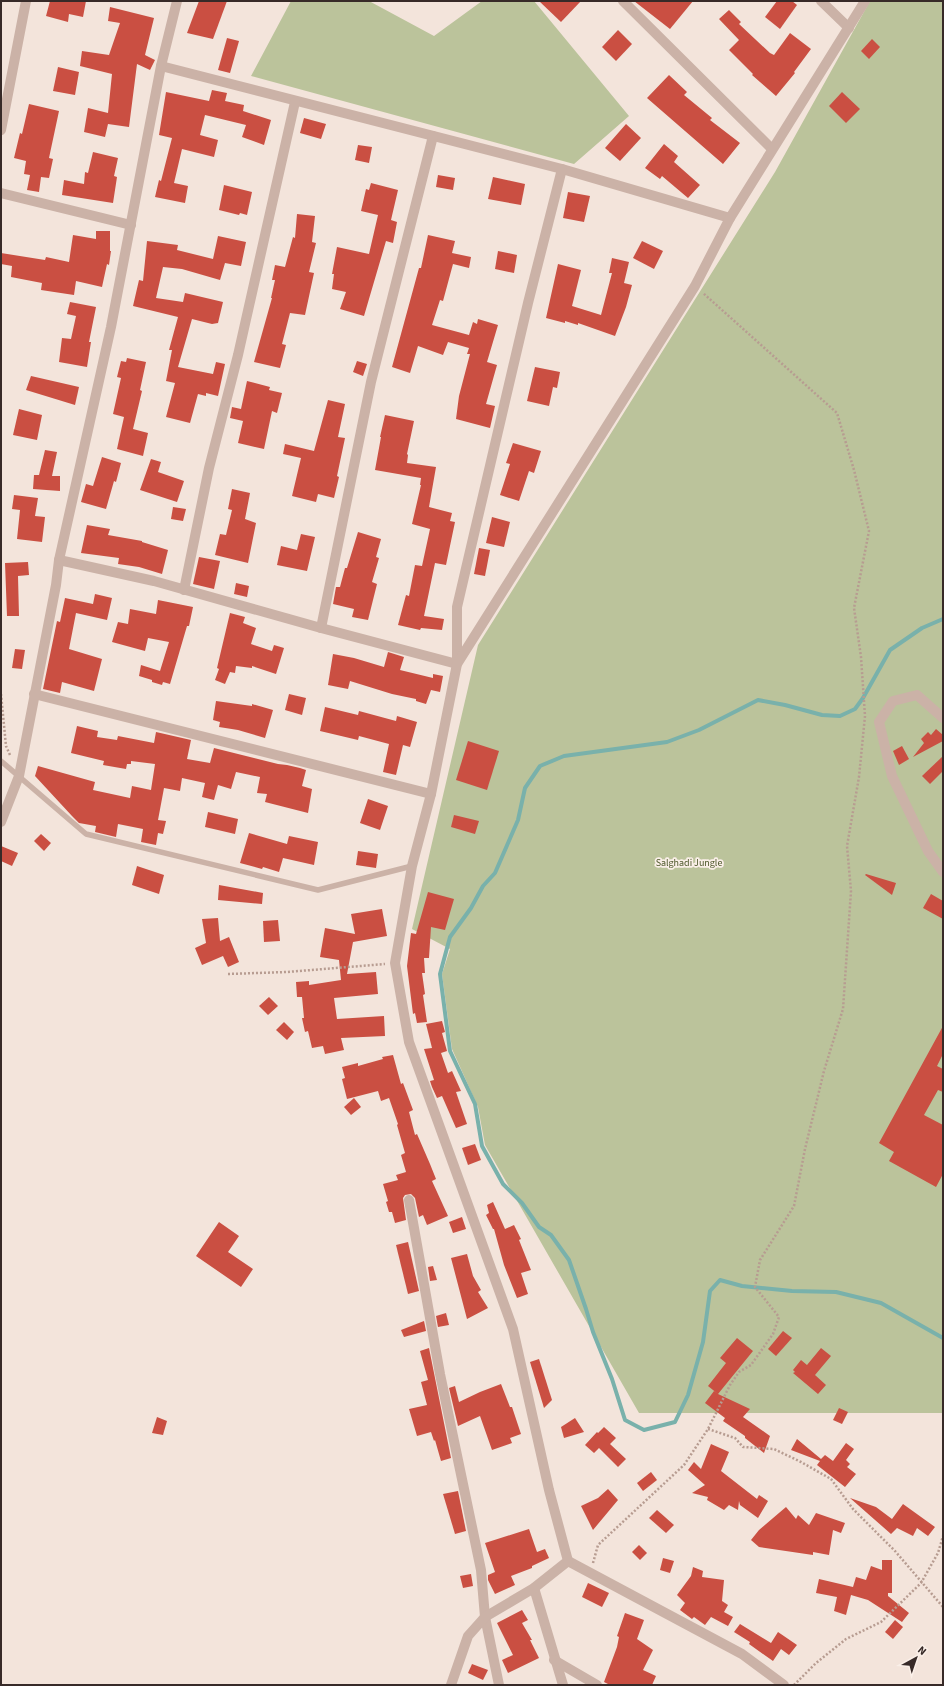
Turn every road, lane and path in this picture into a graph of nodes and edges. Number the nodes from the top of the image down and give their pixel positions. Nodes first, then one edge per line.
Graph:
1 (26, 1) edge
2 (177, 1) edge
3 (624, 1) edge
4 (821, 1) edge
5 (865, 1) edge
6 (849, 28) junction
7 (161, 66) junction
8 (5, 81) edge
9 (295, 102) junction
10 (1, 130) edge
11 (433, 136) junction
12 (772, 149) junction
13 (562, 169) junction
14 (1, 193) edge
15 (730, 218) junction
16 (130, 225) junction
17 (695, 286) junction
18 (59, 560) junction
19 (184, 590) junction
20 (321, 628) junction
21 (457, 664) junction
22 (1, 694) edge
23 (34, 694) junction
24 (943, 718) edge
25 (11, 758) dead end
26 (1, 761) edge
27 (19, 776) junction
28 (431, 794) junction
29 (1, 822) edge
30 (412, 866) junction
31 (943, 872) edge
32 (395, 963) junction
33 (228, 974) dead end
34 (409, 1200) dead end
35 (708, 1429) junction
36 (943, 1536) edge
37 (568, 1561) junction
38 (590, 1573) junction
39 (921, 1583) junction
40 (534, 1588) junction
41 (943, 1606) edge
42 (484, 1617) junction
43 (554, 1660) junction
44 (450, 1685) edge
45 (500, 1685) edge
46 (563, 1685) edge
47 (597, 1685) edge
48 (784, 1685) edge
49 (794, 1685) edge

1 - 8 street
2 - 7 street
3 - 12 street
4 - 6 street
5 - 6 street
6 - 12 street
7 - 9 street
7 - 16 street
8 - 10 street
9 - 11 street
9 - 19 street
11 - 13 street
11 - 20 street
12 - 15 street
13 - 15 street
13 - 21 street
14 - 16 street
15 - 17 street
16 - 18 street
17 - 21 street
17 - 35 path
18 - 19 street
18 - 23 street
19 - 20 street
20 - 21 street
21 - 28 street
22 - 25 path
23 - 27 street
23 - 28 street
24 - 31 street
26 - 27 lane
27 - 29 street
27 - 30 lane
28 - 30 street
30 - 32 street
32 - 33 path
32 - 37 street
34 - 42 street
35 - 38 path
35 - 39 path
36 - 39 path
37 - 38 street
37 - 40 street
38 - 48 street
39 - 41 path
39 - 49 path
40 - 42 street
40 - 43 street
42 - 44 street
42 - 45 street
43 - 46 street
43 - 47 street

